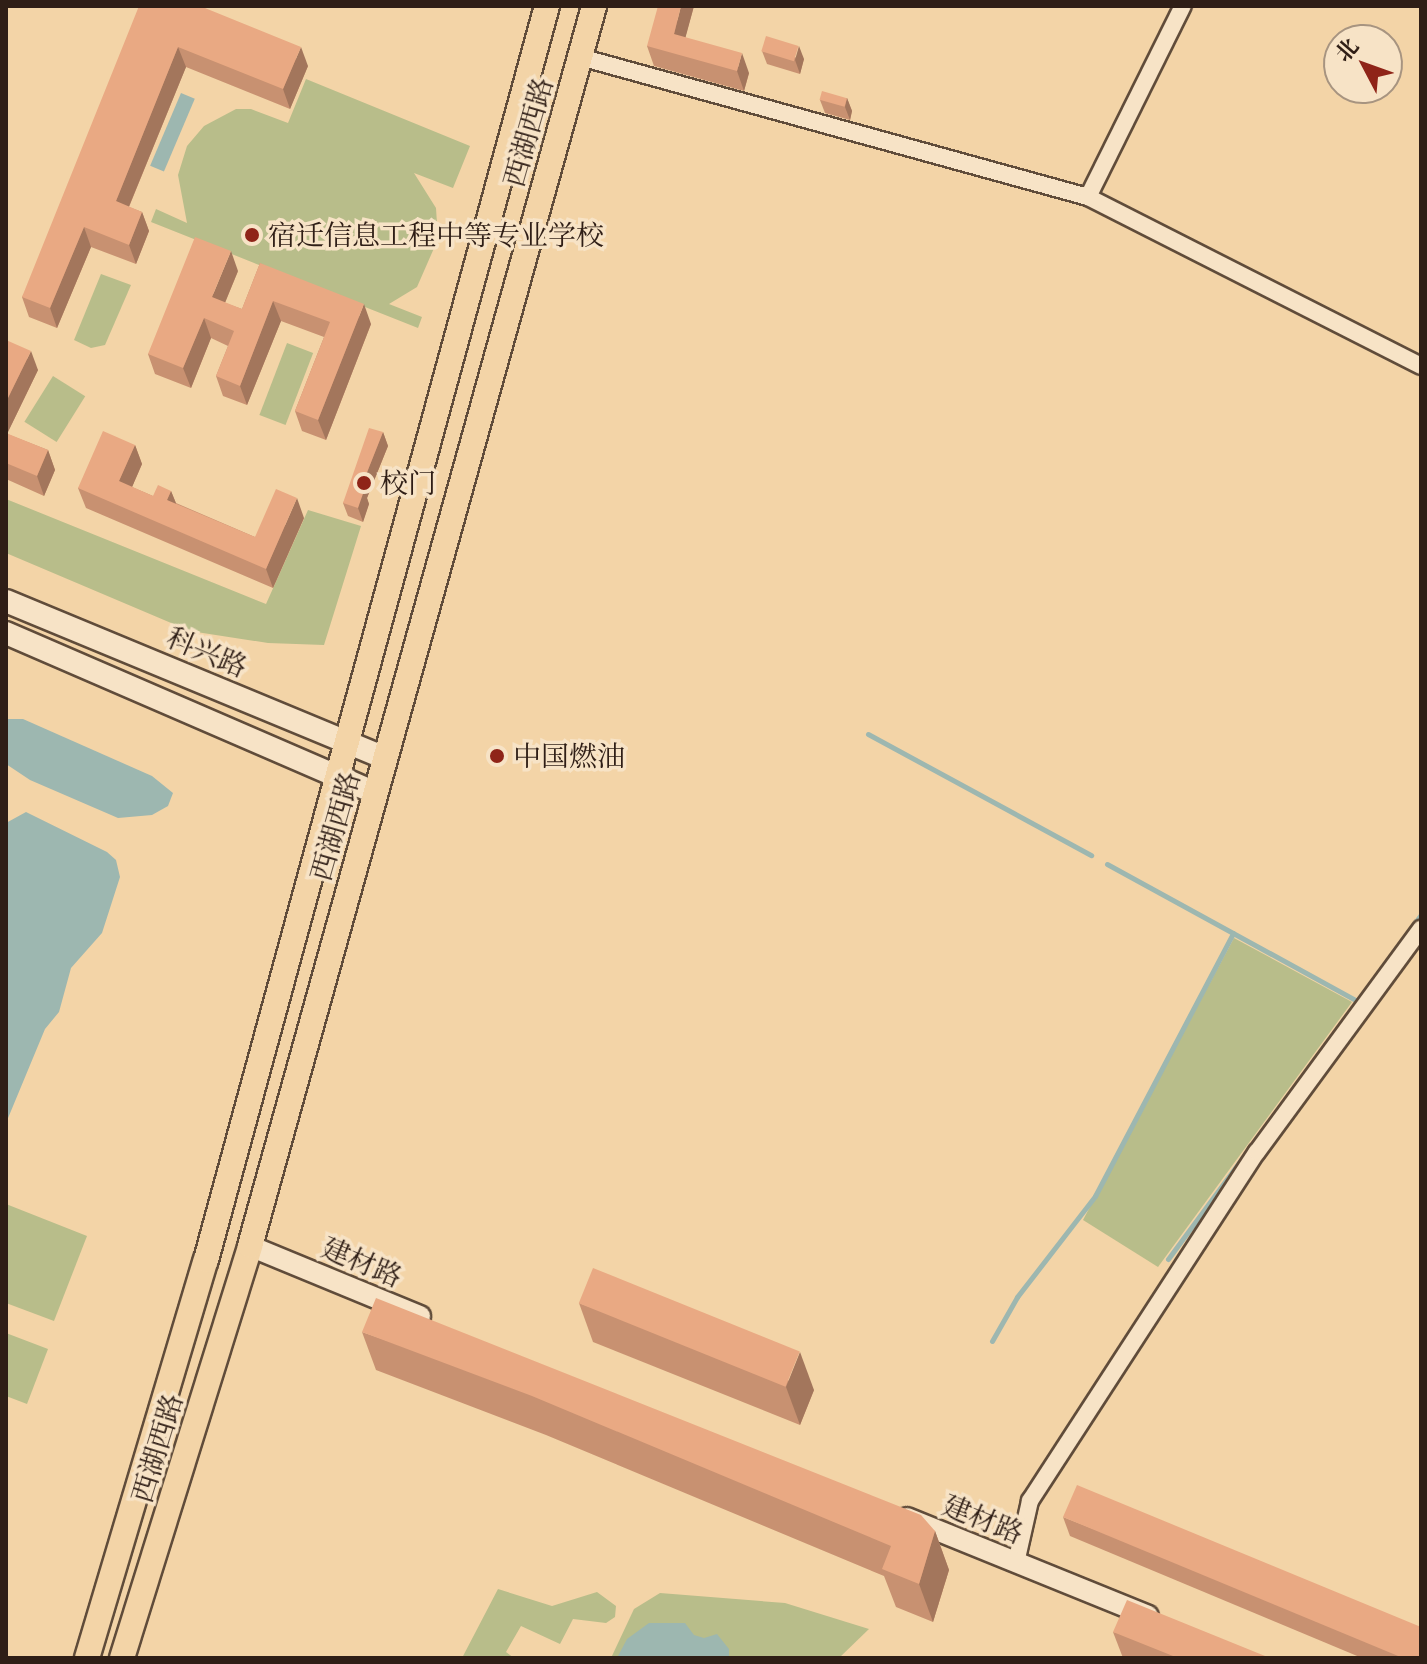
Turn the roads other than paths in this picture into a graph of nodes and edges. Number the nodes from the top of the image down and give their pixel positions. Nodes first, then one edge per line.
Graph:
1 (547, 6) edge
2 (594, 6) edge
3 (1183, 6) edge
4 (580, 57) junction
5 (1088, 197) junction
6 (1421, 366) edge
7 (6, 601) edge
8 (6, 633) edge
9 (346, 742) junction
10 (385, 758) junction
11 (335, 777) junction
12 (374, 792) junction
13 (1421, 929) edge
14 (250, 1246) junction
15 (438, 1324) edge
16 (887, 1510) edge
17 (1016, 1563) junction
18 (1170, 1625) edge
19 (87, 1658) edge
20 (122, 1658) edge

1 - 9 main road, 西湖西路
2 - 4 main road, 西湖西路
3 - 5 street
4 - 5 street
4 - 10 main road, 西湖西路
5 - 6 street
7 - 9 main road, 科兴路
8 - 11 main road
9 - 10 main road, 科兴路
9 - 11 main road, 西湖西路
10 - 12 main road, 西湖西路
11 - 12 main road
11 - 19 main road, 西湖西路
12 - 14 main road, 西湖西路
13 - 17 street
14 - 15 street, 建材路
14 - 20 main road, 西湖西路
16 - 17 street, 建材路
17 - 18 street, 建材路

